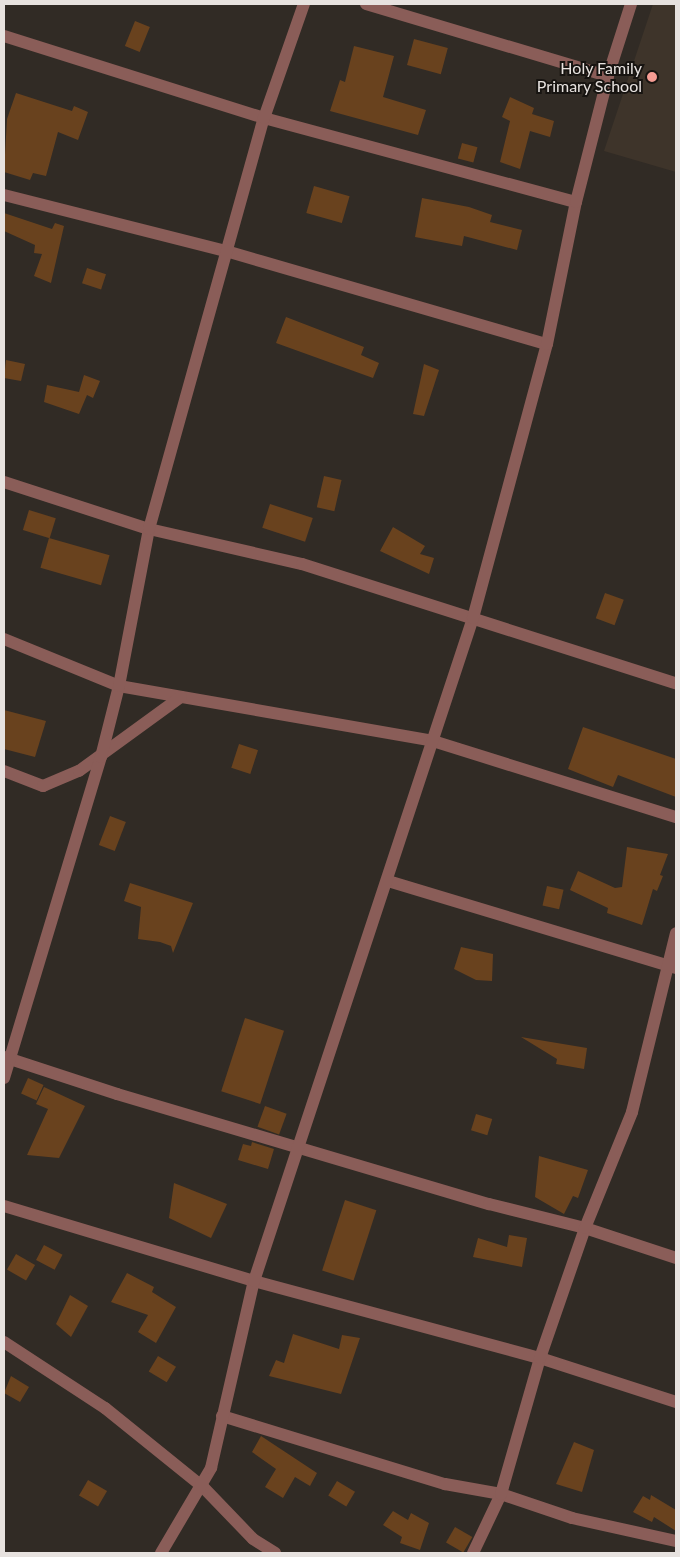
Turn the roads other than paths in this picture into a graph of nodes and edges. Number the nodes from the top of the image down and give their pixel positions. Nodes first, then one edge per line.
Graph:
1 (304, 4) edge
2 (366, 4) edge
3 (630, 4) edge
4 (4, 36) edge
5 (608, 76) junction
6 (264, 118) junction
7 (4, 195) edge
8 (576, 202) junction
9 (226, 251) junction
10 (547, 344) junction
11 (4, 482) edge
12 (148, 529) junction
13 (473, 618) junction
14 (4, 639) edge
15 (676, 683) edge
16 (119, 686) junction
17 (181, 697) junction
18 (433, 741) junction
19 (100, 757) junction
20 (4, 771) edge
21 (676, 817) edge
22 (388, 882) junction
23 (676, 933) edge
24 (672, 966) edge
25 (7, 1058) edge
26 (4, 1078) edge
27 (298, 1147) junction
28 (4, 1206) edge
29 (585, 1228) junction
30 (676, 1258) edge
31 (254, 1281) junction
32 (4, 1342) edge
33 (540, 1358) junction
34 (676, 1402) edge
35 (222, 1416) junction
36 (203, 1487) junction
37 (501, 1494) junction
38 (676, 1541) edge
39 (161, 1553) edge
40 (275, 1553) edge
41 (473, 1553) edge

1 - 6 street
2 - 5 street
3 - 5 street
4 - 6 street
5 - 8 street
6 - 8 street
6 - 9 street
7 - 9 street
8 - 10 street
9 - 10 street
9 - 12 street
10 - 13 street
11 - 12 street
12 - 13 street
12 - 16 street
13 - 15 street
13 - 18 street
14 - 16 street
16 - 17 street
16 - 19 street
17 - 18 street
17 - 19 street
18 - 21 street
18 - 22 street
19 - 20 street
19 - 25 street
22 - 24 street
22 - 27 street
23 - 24 street
24 - 29 street
25 - 26 street
25 - 27 street
27 - 29 street
27 - 31 street
28 - 31 street
29 - 30 street
29 - 33 street
31 - 33 street
31 - 35 street
32 - 36 street
33 - 34 street
33 - 37 street
35 - 36 street
35 - 37 street
36 - 39 street
36 - 40 street
37 - 38 street
37 - 41 street

